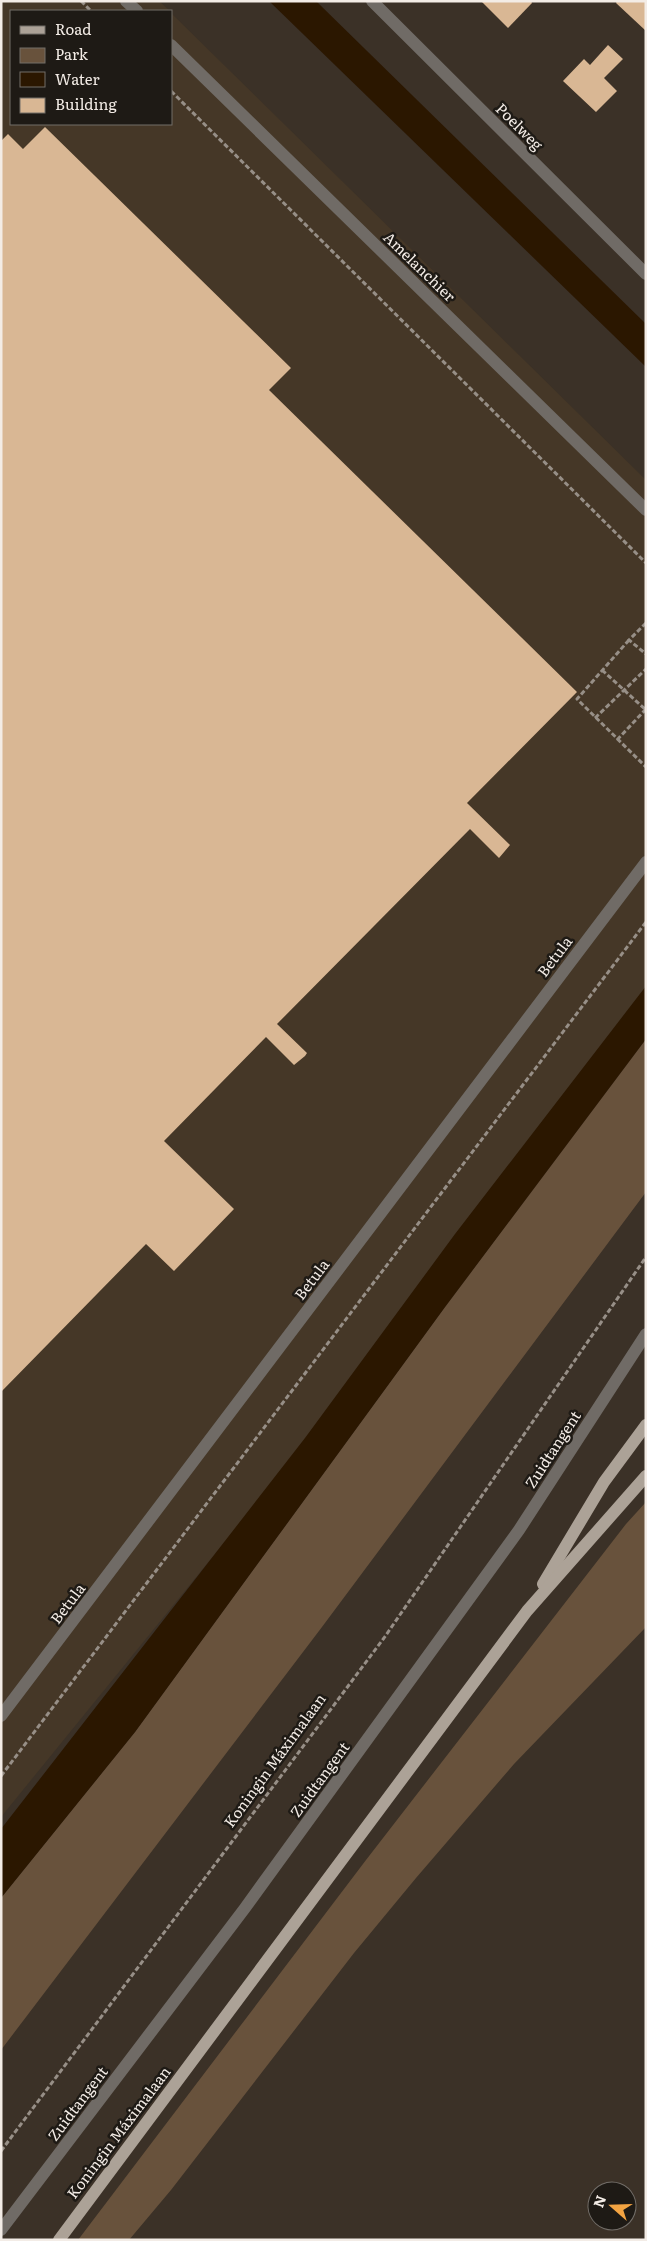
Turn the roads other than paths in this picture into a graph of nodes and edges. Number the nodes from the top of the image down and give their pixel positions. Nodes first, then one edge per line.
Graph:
1 (126, 1) edge
2 (372, 1) edge
3 (135, 10) edge
4 (172, 46) edge
5 (646, 274) edge
6 (646, 510) edge
7 (646, 862) edge
8 (646, 1334) edge
9 (646, 1425) edge
10 (646, 1476) edge
11 (527, 1612) junction
12 (1, 1716) edge
13 (1, 2230) edge
14 (59, 2240) edge

1 - 3 street
2 - 5 street, Poelweg
4 - 6 street, Amelanchier
7 - 12 street, Betula
8 - 13 street, Zuidtangent
9 - 11 main road, Koningin Máximalaan
10 - 11 main road, Koningin Máximalaan
11 - 14 main road, Koningin Máximalaan

